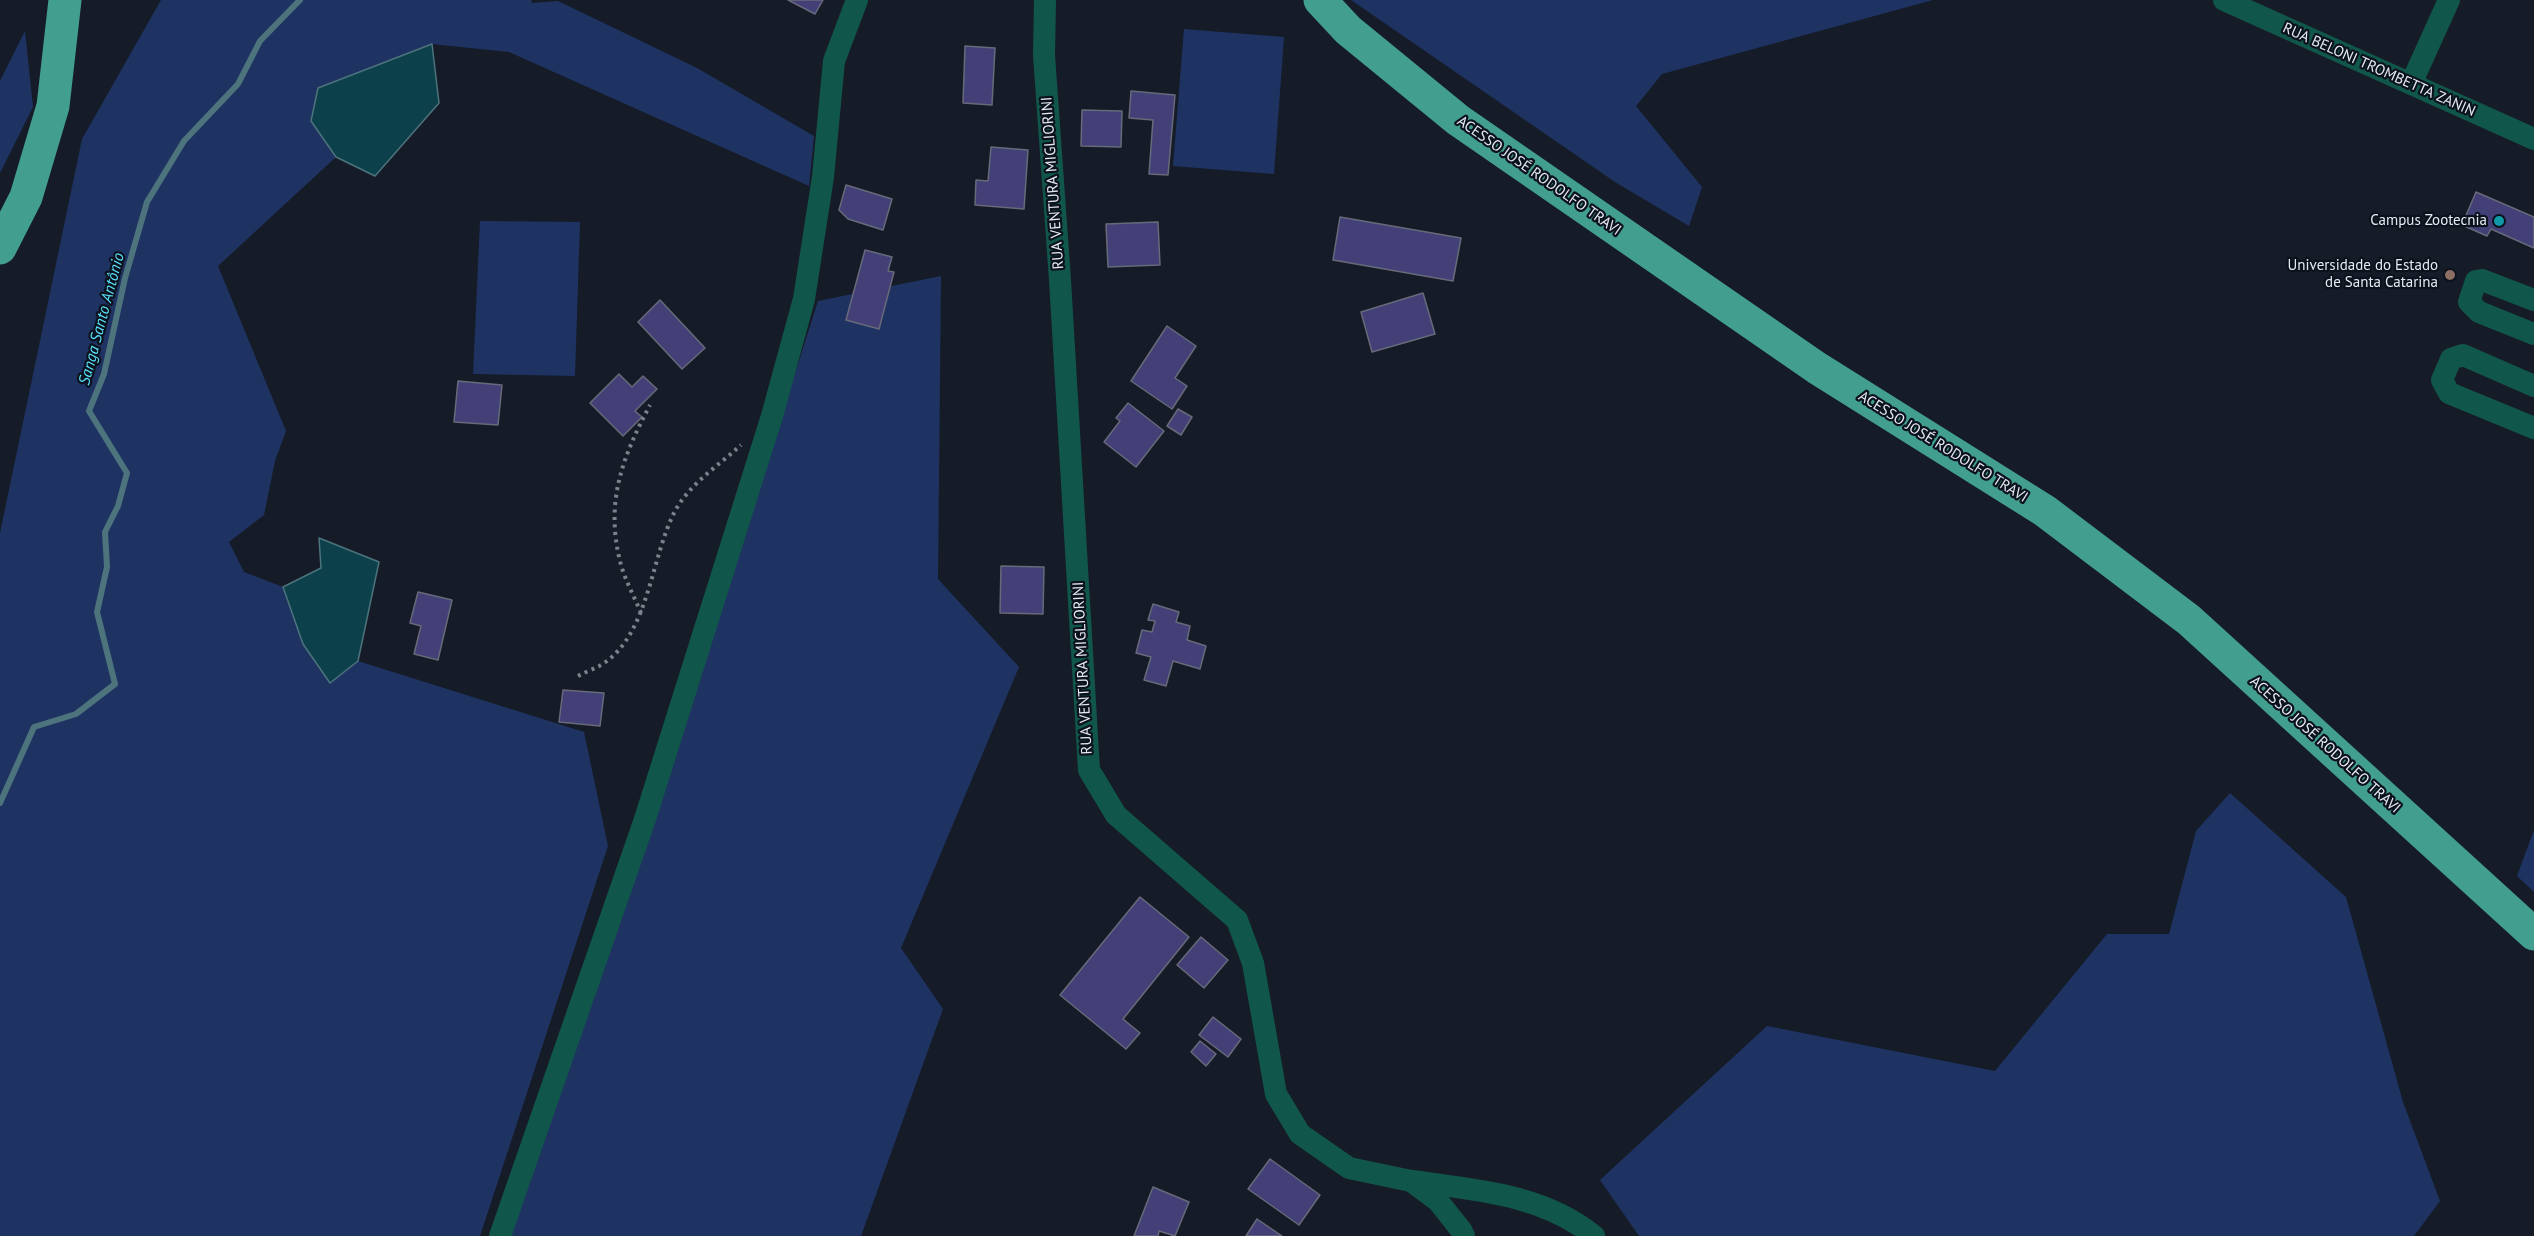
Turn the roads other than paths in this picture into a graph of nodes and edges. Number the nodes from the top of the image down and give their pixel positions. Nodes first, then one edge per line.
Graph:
1 (65, 0) edge
2 (857, 0) edge
3 (1044, 0) edge
4 (1320, 0) edge
5 (2224, 0) edge
6 (2449, 0) edge
7 (2411, 84) junction
8 (2534, 139) edge
9 (0, 248) edge
10 (2534, 300) edge
11 (2534, 334) edge
12 (2534, 386) edge
13 (2534, 428) edge
14 (2534, 934) edge
15 (1411, 1181) junction
16 (500, 1236) edge
17 (1464, 1236) edge
18 (1594, 1236) edge

1 - 9 highway
2 - 16 street
3 - 15 street, RUA VENTURA MIGLIORINI
4 - 14 highway, ACESSO JOSÉ RODOLFO TRAVI
5 - 7 street, RUA BELONI TROMBETTA ZANIN
6 - 7 street
7 - 8 street, RUA BELONI TROMBETTA ZANIN
10 - 11 street
12 - 13 street
15 - 17 street, RUA VENTURA MIGLIORINI
15 - 18 street

